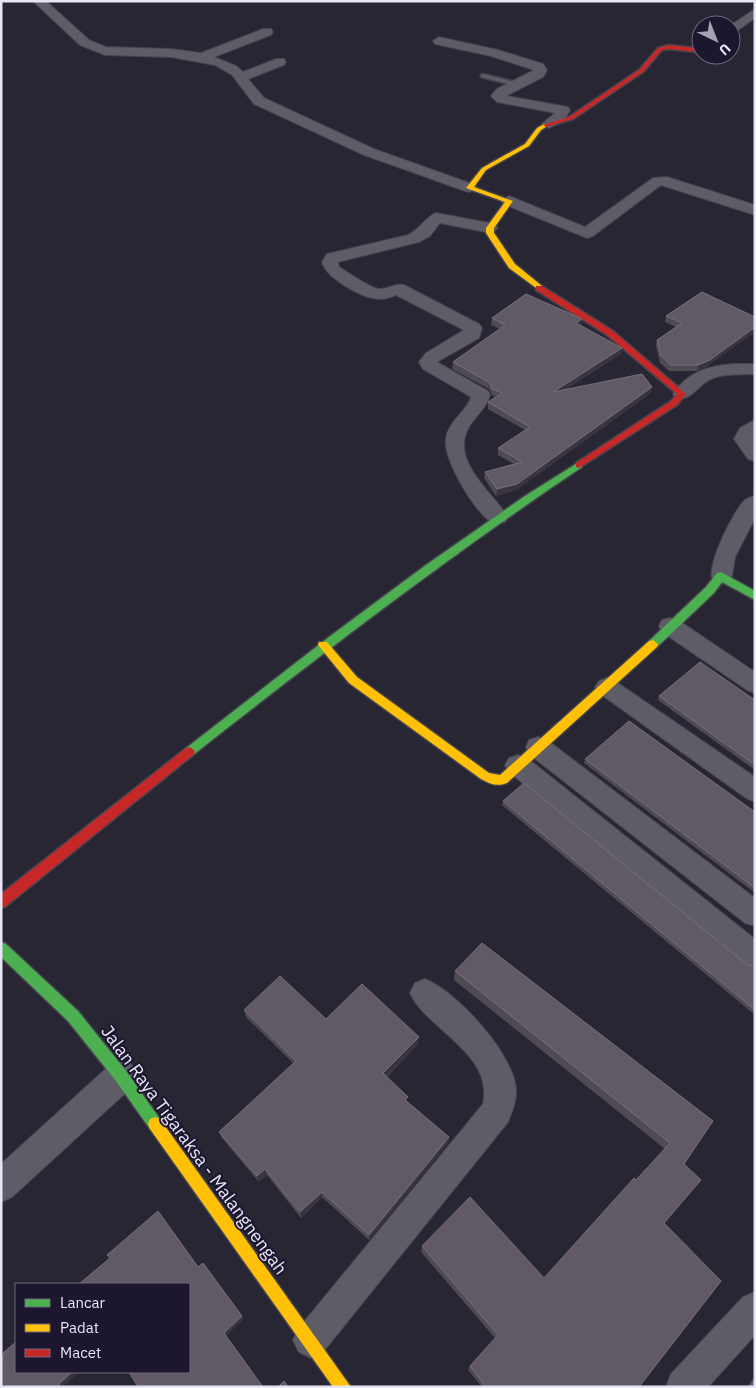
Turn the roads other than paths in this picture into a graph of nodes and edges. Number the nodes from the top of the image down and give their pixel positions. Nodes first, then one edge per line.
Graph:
1 (39, 1) edge
2 (755, 12) edge
3 (741, 23) edge
4 (267, 32) dead end
5 (439, 41) dead end
6 (691, 49) edge
7 (202, 57) junction
8 (280, 62) dead end
9 (483, 76) dead end
10 (241, 77) junction
11 (517, 84) junction
12 (549, 124) junction
13 (470, 188) junction
14 (509, 201) junction
15 (755, 210) edge
16 (490, 228) junction
17 (755, 369) edge
18 (682, 394) junction
19 (755, 426) edge
20 (755, 455) edge
21 (755, 504) edge
22 (498, 518) junction
23 (721, 576) junction
24 (755, 596) edge
25 (670, 626) junction
26 (322, 645) junction
27 (755, 684) edge
28 (607, 687) junction
29 (528, 756) junction
30 (755, 791) edge
31 (1, 902) edge
32 (755, 914) edge
33 (1, 948) edge
34 (755, 957) edge
35 (425, 993) dead end
36 (121, 1076) junction
37 (1, 1186) edge
38 (755, 1309) edge
39 (311, 1340) junction
40 (686, 1386) edge
41 (343, 1387) edge

1 - 7 street
2 - 3 street
4 - 7 street
5 - 11 street
6 - 12 street
7 - 10 street
8 - 10 street
9 - 11 lane
10 - 13 street
11 - 12 street
12 - 13 street
13 - 14 street
14 - 15 street
14 - 16 street
16 - 18 street
16 - 22 street
17 - 18 street
18 - 22 street
19 - 20 street
21 - 23 street
22 - 26 street
23 - 24 street
23 - 25 street
25 - 27 street
25 - 28 street
26 - 29 street
26 - 31 street
28 - 29 street
28 - 30 street
29 - 32 street
29 - 34 street
33 - 36 street, Jalan Raya Tigaraksa - Malangnengah
35 - 39 street
36 - 37 street
36 - 39 street, Jalan Raya Tigaraksa - Malangnengah
38 - 40 street
39 - 41 street, Jalan Raya Tigaraksa - Malangnengah

